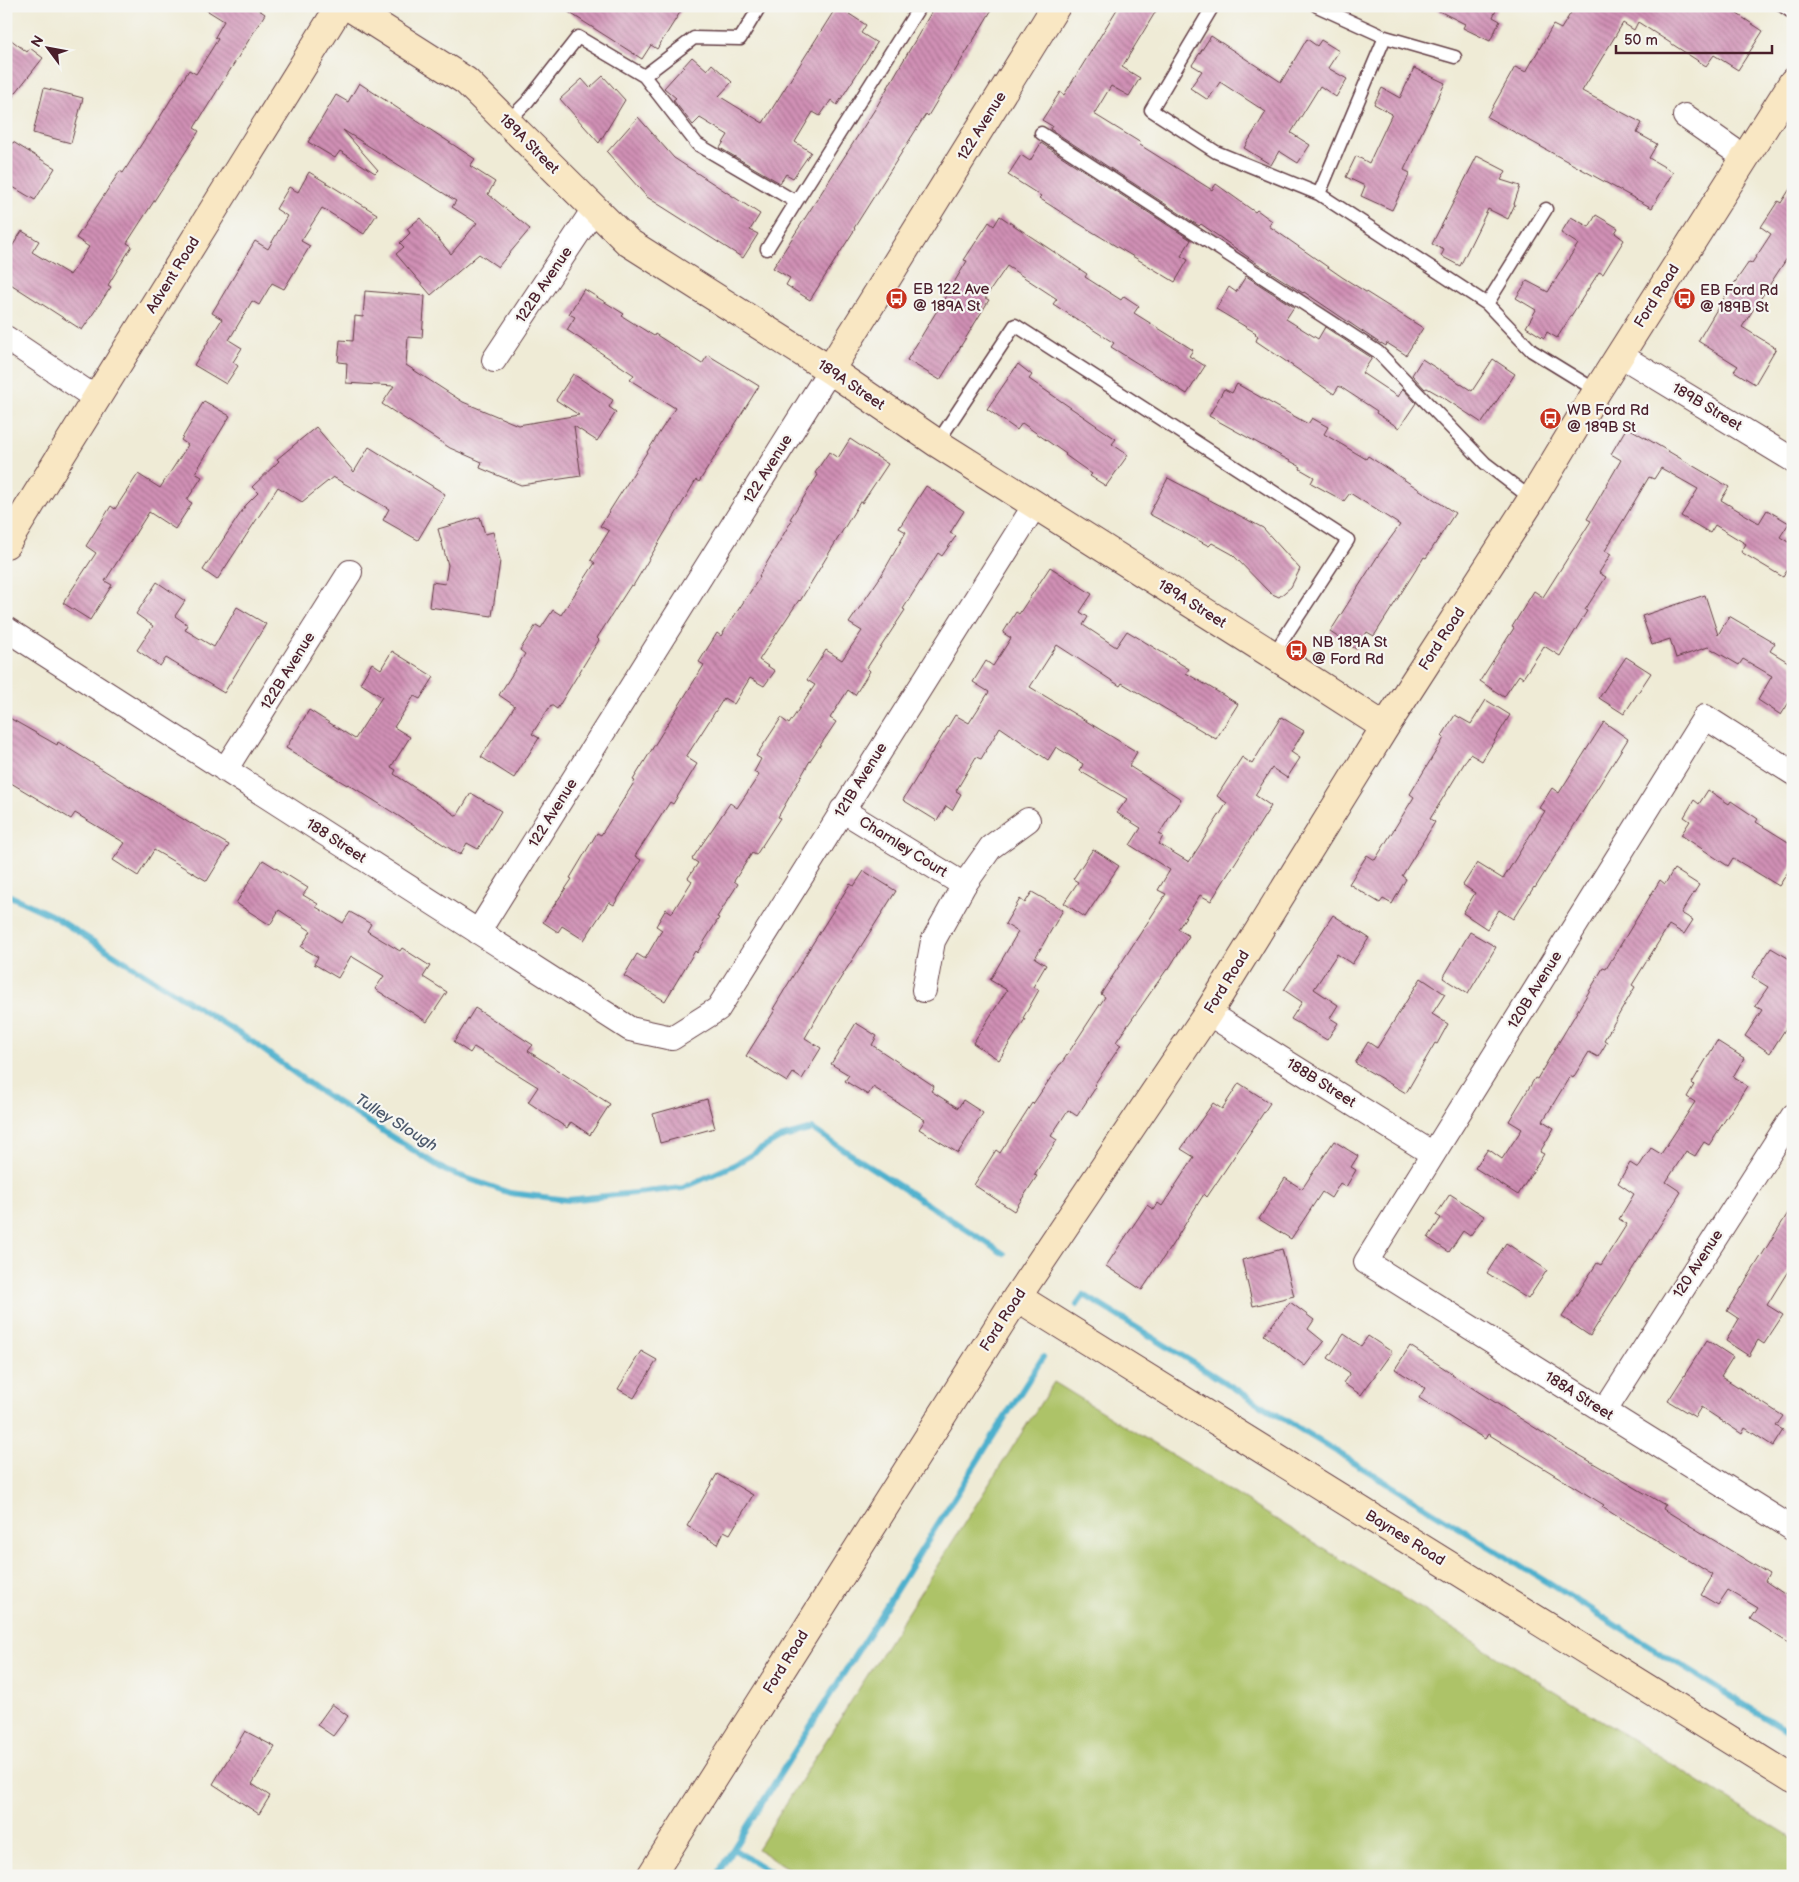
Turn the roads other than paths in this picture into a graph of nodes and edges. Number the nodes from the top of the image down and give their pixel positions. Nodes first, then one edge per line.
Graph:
1 (340, 6) edge
2 (348, 6) edge
3 (760, 6) edge
4 (920, 6) edge
5 (1056, 6) edge
6 (1214, 6) edge
7 (1317, 6) edge
8 (1783, 6) edge
9 (1793, 13) edge
10 (1385, 37) junction
11 (1455, 57) dead end
12 (644, 76) junction
13 (1793, 82) edge
14 (1685, 116) dead end
15 (507, 122) junction
16 (1041, 133) dead end
17 (1745, 158) junction
18 (1319, 194) junction
19 (796, 202) junction
20 (594, 209) junction
21 (1546, 209) dead end
22 (767, 249) dead end
23 (1487, 304) junction
24 (6, 338) edge
25 (1620, 355) junction
26 (494, 360) dead end
27 (830, 370) junction
28 (1597, 391) junction
29 (97, 398) junction
30 (937, 443) junction
31 (1793, 460) edge
32 (1532, 499) junction
33 (1034, 505) junction
34 (6, 544) edge
35 (350, 572) dead end
36 (6, 629) edge
37 (1273, 655) junction
38 (1384, 728) junction
39 (225, 770) junction
40 (1793, 773) edge
41 (842, 810) junction
42 (1028, 820) dead end
43 (964, 885) junction
44 (478, 932) junction
45 (924, 990) dead end
46 (1208, 1013) junction
47 (672, 1038) joint
48 (1793, 1116) edge
49 (1433, 1154) junction
50 (1366, 1262) joint
51 (1017, 1297) junction
52 (1604, 1412) junction
53 (1793, 1529) edge
54 (1793, 1779) edge
55 (651, 1876) edge

1 - 29 street, Advent Road
2 - 15 street, 189A Street
3 - 12 lane
4 - 19 lane
5 - 27 street, 122 Avenue
6 - 18 lane
7 - 10 lane
8 - 9 lane
10 - 11 lane
10 - 18 lane
12 - 15 lane
12 - 19 lane
13 - 17 street, Ford Road
14 - 17 street
15 - 20 street, 189A Street
16 - 32 lane
17 - 25 street, Ford Road
18 - 23 lane
19 - 22 lane
20 - 26 street, 122B Avenue
20 - 27 street, 189A Street
21 - 23 lane
23 - 28 lane
24 - 29 street
25 - 28 street, Ford Road
25 - 31 street, 189B Street
27 - 30 street, 189A Street
27 - 44 street, 122 Avenue
28 - 32 street, Ford Road
29 - 34 street, Advent Road
30 - 33 street, 189A Street
30 - 37 lane
32 - 38 street, Ford Road
33 - 37 street, 189A Street
33 - 41 street, 121B Avenue
35 - 39 street, 122B Avenue
36 - 39 street, 188 Street
37 - 38 street, 189A Street
38 - 46 street, Ford Road
39 - 44 street, 188 Street
40 - 49 street, 120B Avenue
41 - 43 street, Charnley Court
41 - 47 street, 121B Avenue
42 - 43 street, Charnley Court
43 - 45 street, Charnley Court
44 - 47 street, 188 Street
46 - 49 street, 188B Street
46 - 51 street, Ford Road
48 - 52 street, 120 Avenue
49 - 50 street, 120B Avenue
50 - 52 street, 188A Street
51 - 54 street, Baynes Road
51 - 55 street, Ford Road
52 - 53 street, 188A Street

